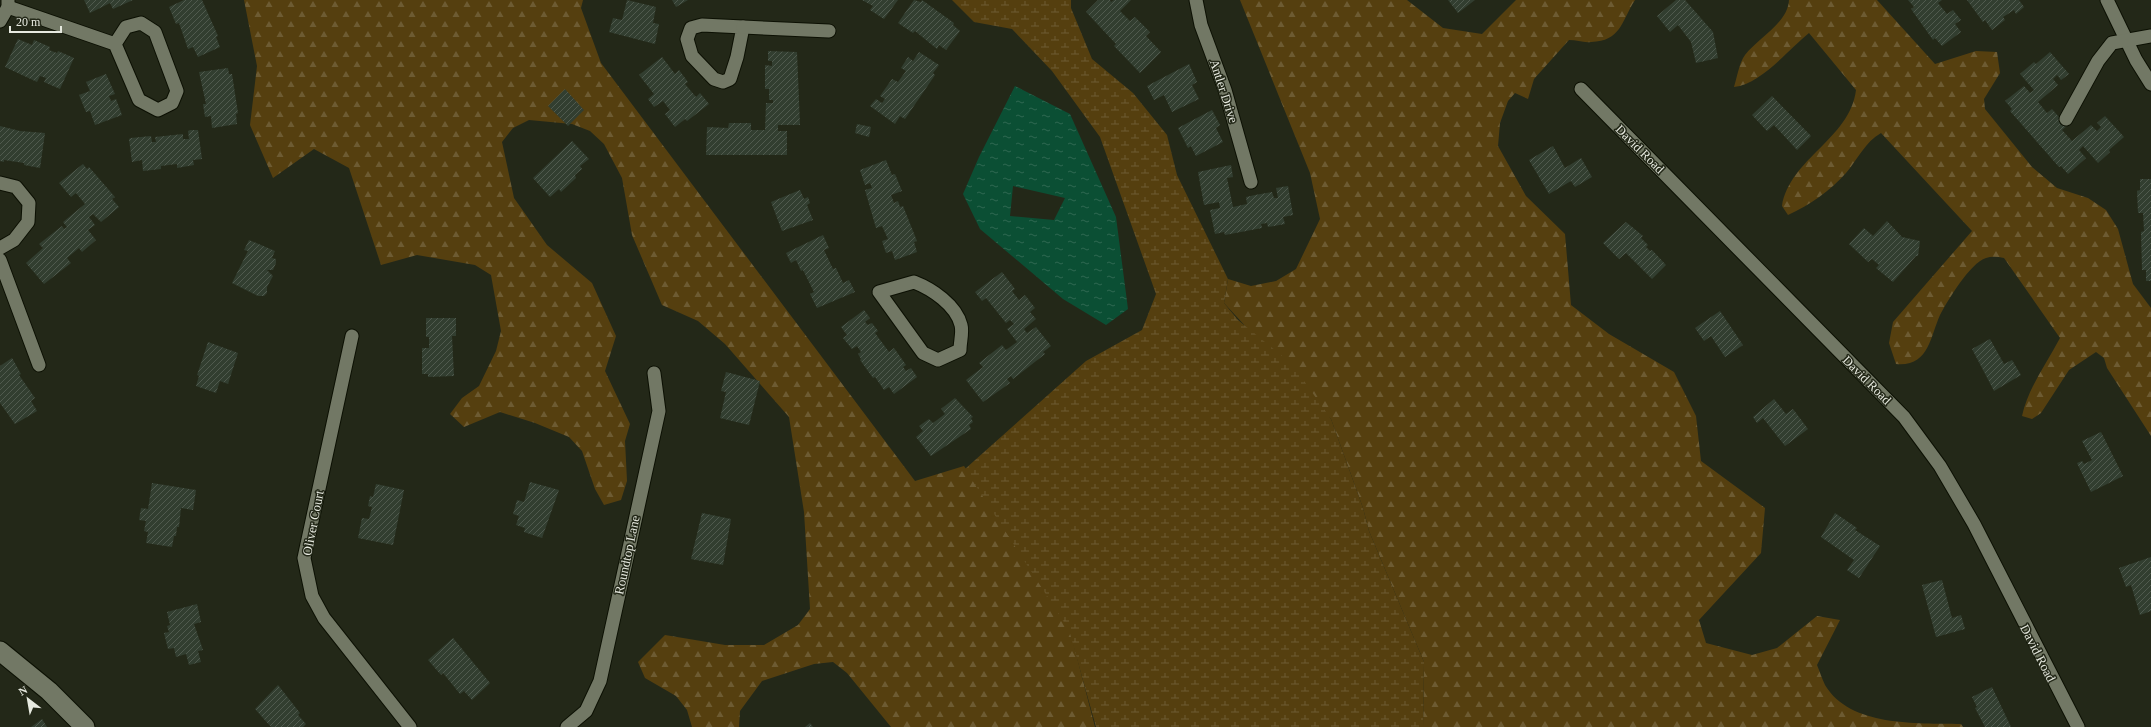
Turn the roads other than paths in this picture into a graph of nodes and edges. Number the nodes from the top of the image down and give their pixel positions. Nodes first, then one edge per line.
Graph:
1 (1196, 0) edge
2 (2107, 0) edge
3 (8, 4) edge
4 (0, 21) edge
5 (743, 27) junction
6 (829, 31) dead end
7 (2151, 36) edge
8 (2125, 39) junction
9 (115, 44) junction
10 (2151, 84) edge
11 (1581, 89) dead end
12 (2066, 119) dead end
13 (1251, 182) dead end
14 (0, 184) edge
15 (0, 248) edge
16 (0, 260) edge
17 (914, 282) joint
18 (352, 336) dead end
19 (39, 365) dead end
20 (654, 373) dead end
21 (0, 650) edge
22 (85, 727) edge
23 (410, 727) edge
24 (568, 727) edge
25 (2078, 727) edge

1 - 13 street, Antler Drive
2 - 8 street
3 - 4 street
3 - 9 street
5 - 5 street
5 - 6 street
7 - 8 street
8 - 10 street
8 - 12 street
9 - 9 street
11 - 25 street, David Road
14 - 15 street
16 - 19 street
17 - 17 street
18 - 23 street, Oliver Court
20 - 24 street, Roundtop Lane
21 - 22 street

